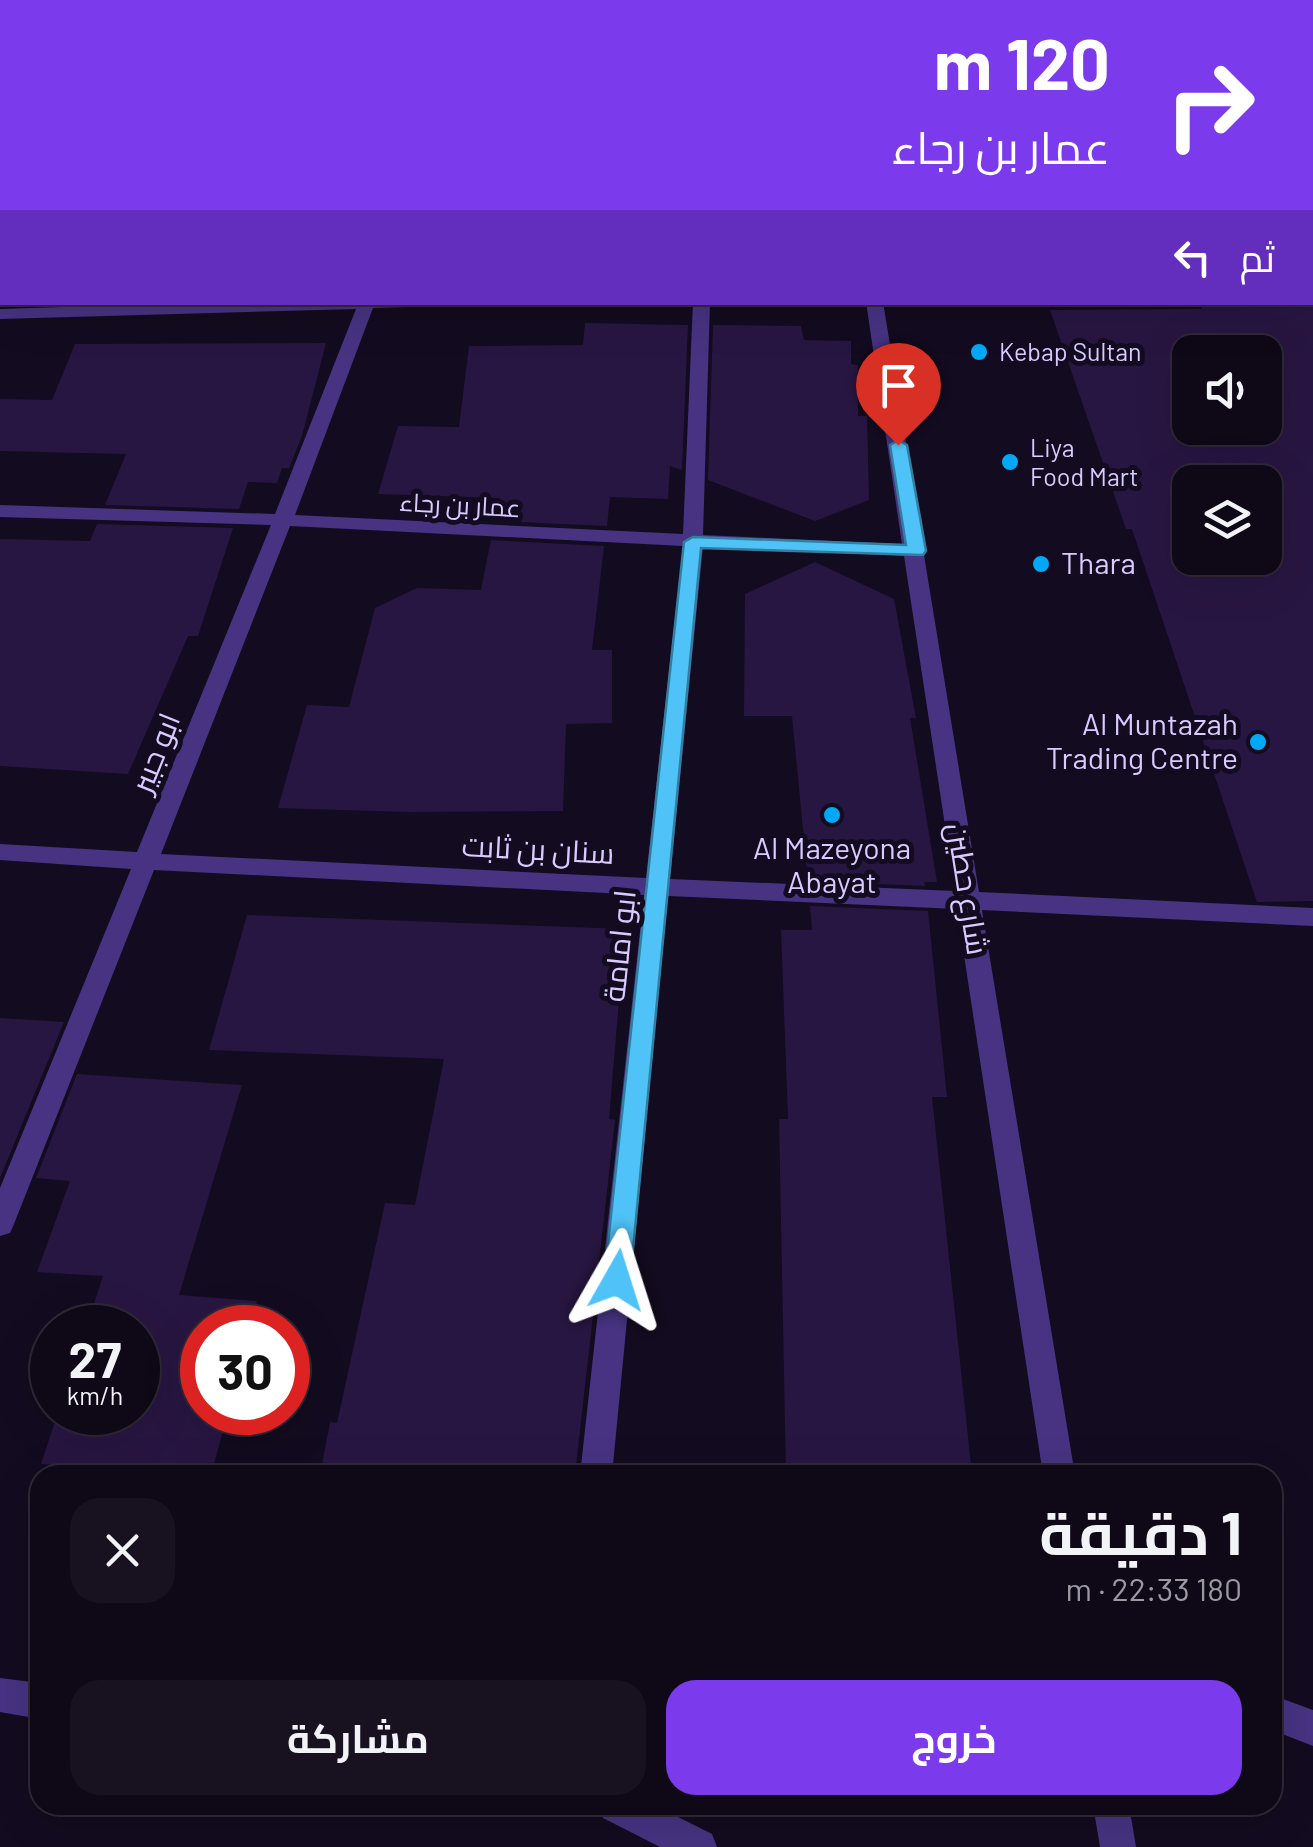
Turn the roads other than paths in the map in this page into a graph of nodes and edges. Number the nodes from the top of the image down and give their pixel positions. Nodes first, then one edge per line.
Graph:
1 (329, 305) edge
2 (366, 305) edge
3 (702, 305) edge
4 (875, 305) edge
5 (0, 314) edge
6 (0, 511) edge
7 (284, 520) junction
8 (693, 542) junction
9 (916, 551) junction
10 (0, 852) edge
11 (143, 862) junction
12 (659, 889) junction
13 (968, 899) junction
14 (1313, 918) edge
15 (0, 1224) edge
16 (597, 1465) edge
17 (1057, 1465) edge
18 (0, 1695) edge
19 (30, 1700) edge
20 (1282, 1716) edge
21 (1313, 1728) edge
22 (636, 1815) edge
23 (1113, 1815) edge
24 (698, 1847) edge
25 (1118, 1847) edge

1 - 5 street
2 - 7 street, ابو جبير
3 - 8 street, ابو امامة
4 - 9 street, شارع حطين
6 - 7 street, عمار بن رجاء
7 - 8 street, عمار بن رجاء
7 - 11 street, ابو جبير
8 - 9 street, عمار بن رجاء
8 - 12 street, ابو امامة
9 - 13 street, شارع حطين
10 - 11 street, سنان بن ثابت
11 - 12 street, سنان بن ثابت
11 - 15 street, ابو جبير
12 - 13 street, سنان بن ثابت
12 - 16 street, ابو امامة
13 - 14 street, سنان بن ثابت
13 - 17 street, شارع حطين
18 - 19 street
20 - 21 street
22 - 24 street
23 - 25 street

